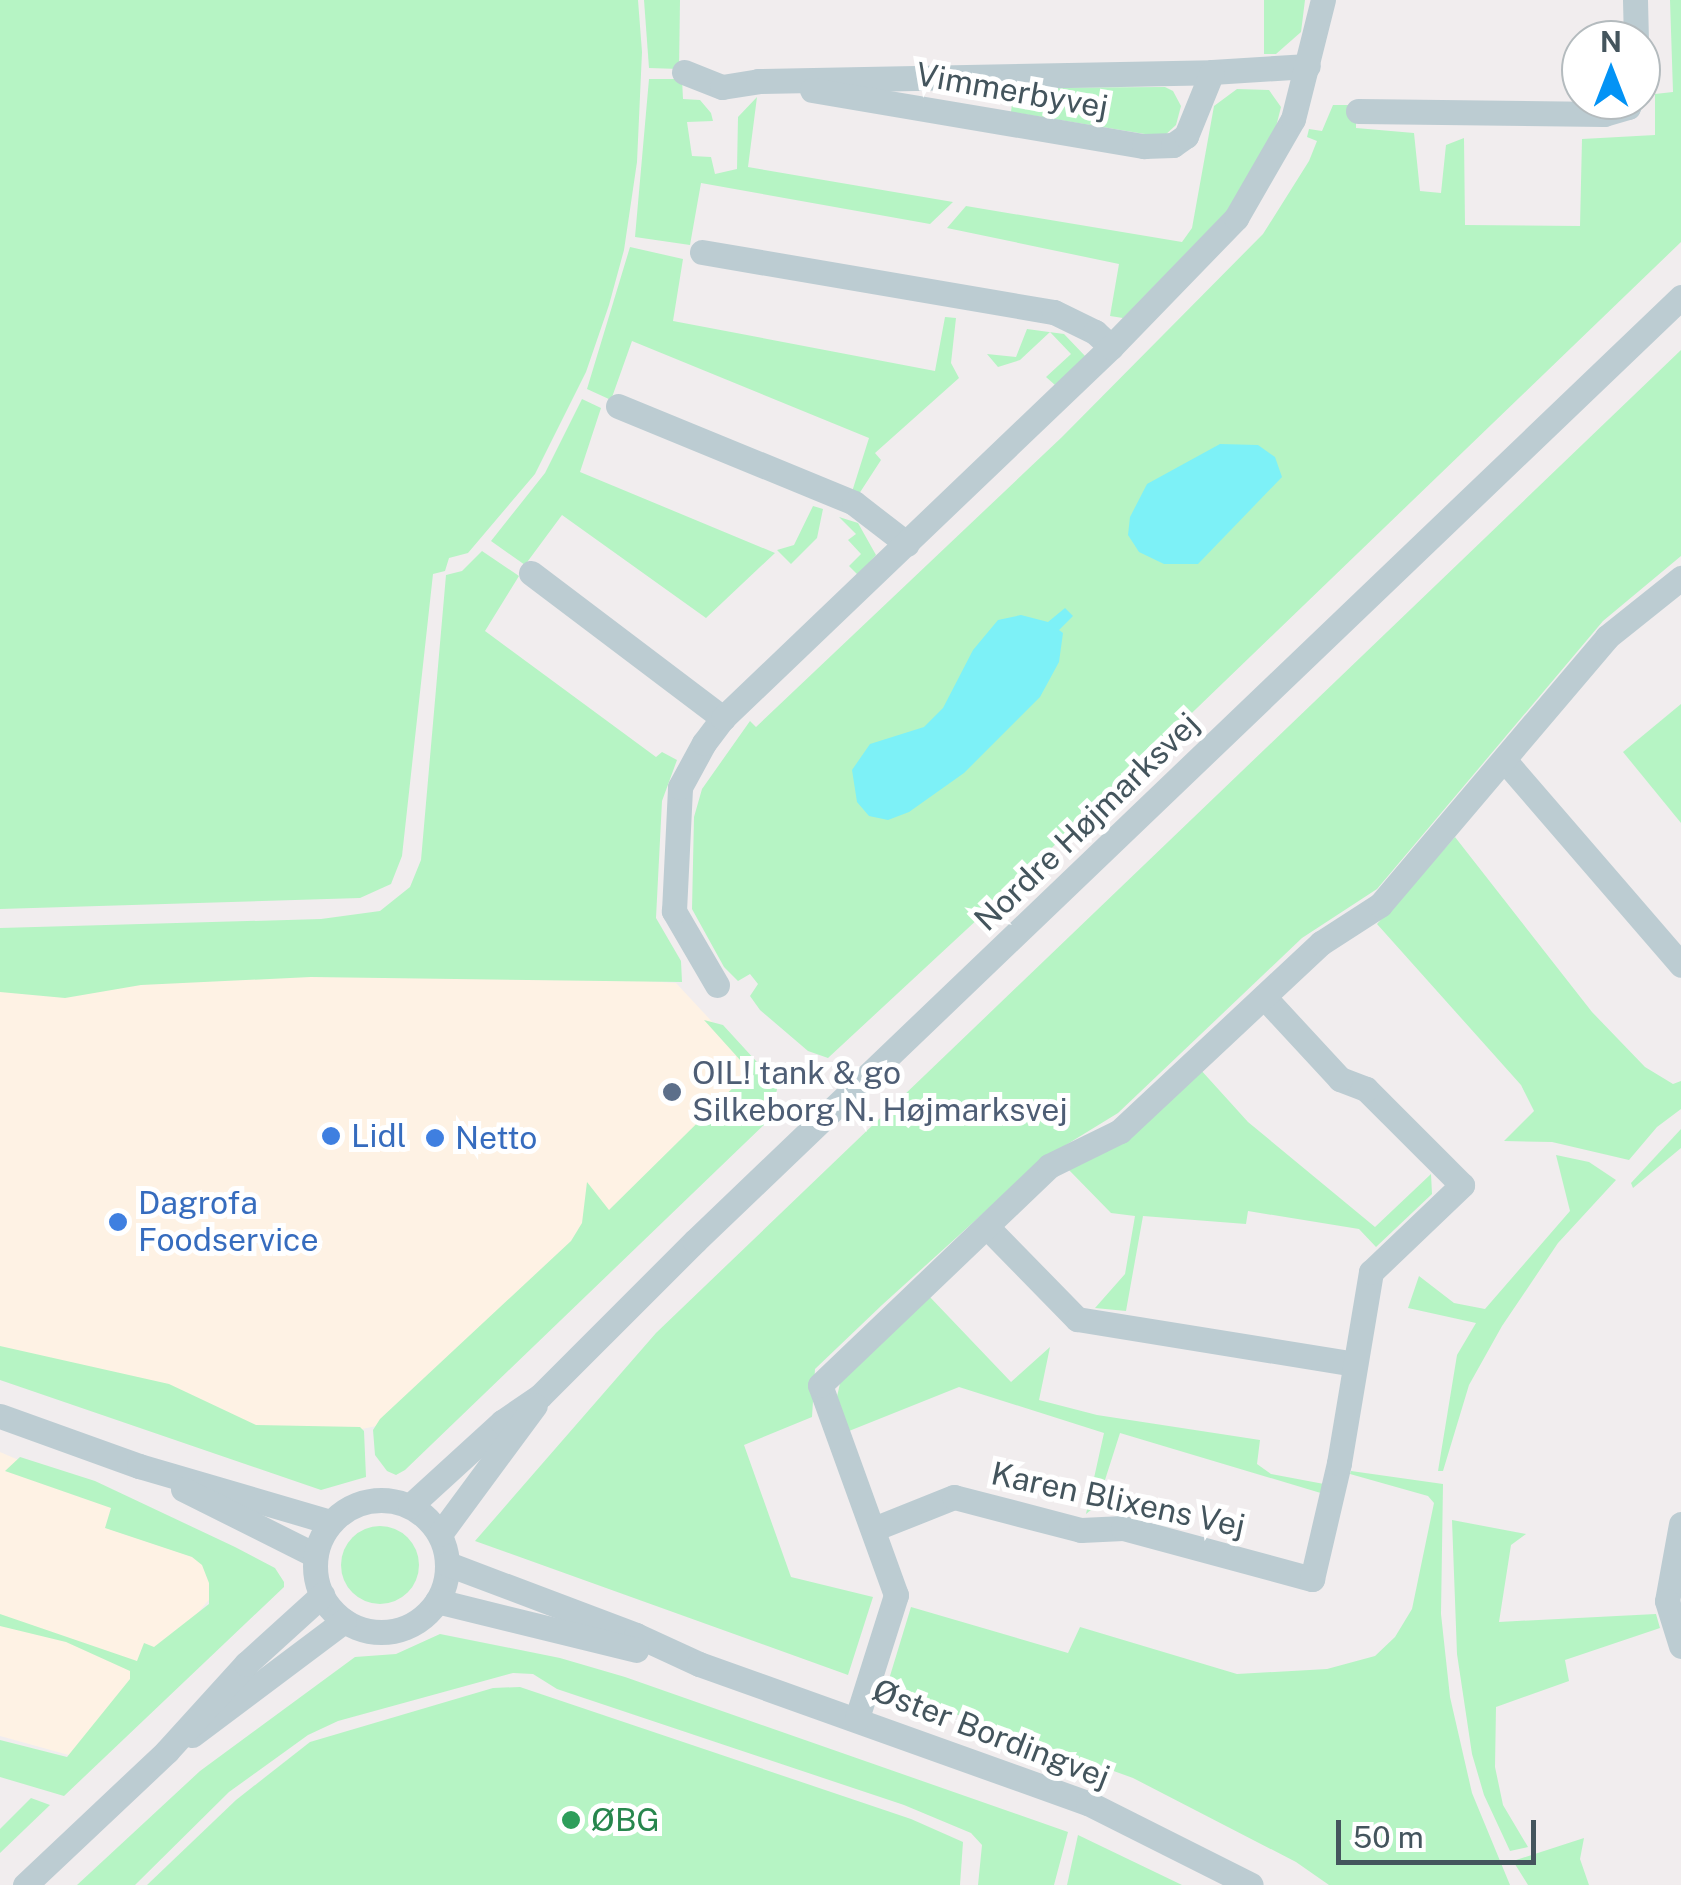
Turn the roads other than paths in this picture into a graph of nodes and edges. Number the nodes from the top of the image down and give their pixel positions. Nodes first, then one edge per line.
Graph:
1 (1322, 0) edge
2 (1308, 66) junction
3 (684, 72) dead end
4 (1212, 72) junction
5 (758, 80) junction
6 (1358, 111) dead end
7 (1561, 113) edge
8 (702, 252) dead end
9 (1681, 297) edge
10 (1111, 347) junction
11 (618, 406) dead end
12 (907, 544) junction
13 (532, 573) dead end
14 (1681, 578) edge
15 (723, 718) junction
16 (1506, 762) junction
17 (1681, 965) edge
18 (716, 985) dead end
19 (1264, 997) junction
20 (987, 1228) junction
21 (1354, 1364) junction
22 (540, 1396) junction
23 (0, 1416) edge
24 (139, 1466) junction
25 (410, 1506) junction
26 (331, 1522) junction
27 (1681, 1524) edge
28 (876, 1528) junction
29 (440, 1534) junction
30 (316, 1555) junction
31 (448, 1564) junction
32 (322, 1595) junction
33 (437, 1601) junction
34 (344, 1621) junction
35 (1681, 1646) edge
36 (699, 1664) junction
37 (857, 1718) junction
38 (167, 1751) junction
39 (25, 1885) edge
40 (1252, 1885) edge

1 - 2 street
2 - 4 street, Vimmerbyvej
2 - 10 street
3 - 5 street, Vimmerbyvej
4 - 5 street, Vimmerbyvej
4 - 5 street, Vimmerbyvej
6 - 7 street
8 - 10 street
9 - 22 street, Nordre Højmarksvej
10 - 12 street
11 - 12 street
12 - 15 street
13 - 15 street
14 - 16 street
15 - 18 street
16 - 17 street
16 - 19 street
19 - 20 street
19 - 21 street, Karen Blixens Vej
20 - 21 street
20 - 28 street
21 - 28 street, Karen Blixens Vej
22 - 25 street, Nordre Højmarksvej
22 - 29 street, Nordre Højmarksvej
23 - 24 street
24 - 26 street
24 - 30 street
25 - 26 street
25 - 29 street
26 - 30 street
27 - 35 street
28 - 37 street
29 - 31 street
30 - 32 street
31 - 33 street
31 - 36 street, Øster Bordingvej
32 - 34 street
32 - 38 street
33 - 34 street
33 - 36 street, Øster Bordingvej
34 - 38 street
36 - 37 street, Øster Bordingvej
37 - 40 street, Øster Bordingvej
38 - 39 street

